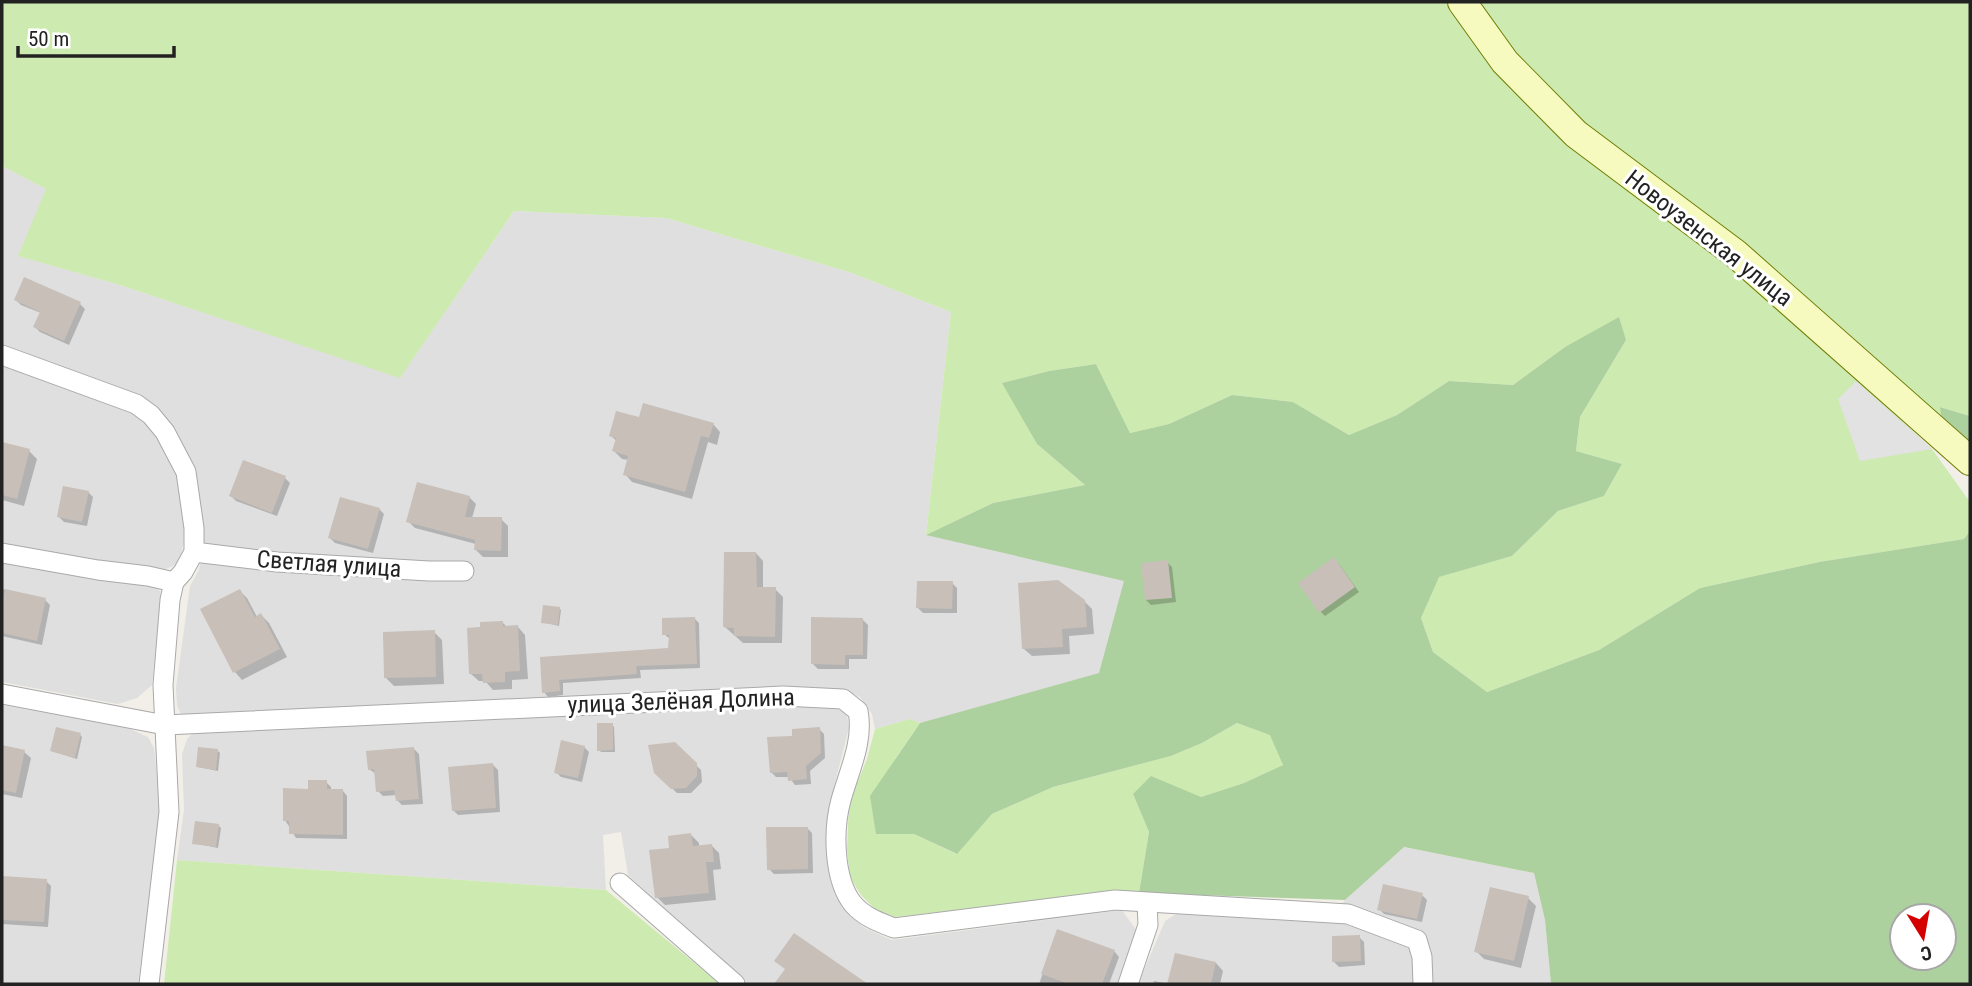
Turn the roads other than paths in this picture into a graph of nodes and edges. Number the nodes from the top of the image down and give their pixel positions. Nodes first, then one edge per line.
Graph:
1 (1462, 2) edge
2 (2, 355) edge
3 (1970, 461) edge
4 (194, 552) junction
5 (2, 554) edge
6 (464, 570) dead end
7 (174, 582) junction
8 (2, 694) edge
9 (165, 724) junction
10 (620, 883) dead end
11 (1147, 903) junction
12 (149, 984) edge
13 (735, 984) edge
14 (1128, 984) edge
15 (1423, 984) edge

1 - 3 main road, Новоузенская улица
2 - 4 street
4 - 6 street, Светлая улица
4 - 7 street
5 - 7 street
7 - 9 street
8 - 9 street, улица Зелёная Долина
9 - 11 street, улица Зелёная Долина
9 - 12 street
10 - 13 street
11 - 14 street
11 - 15 street, улица Зелёная Долина

